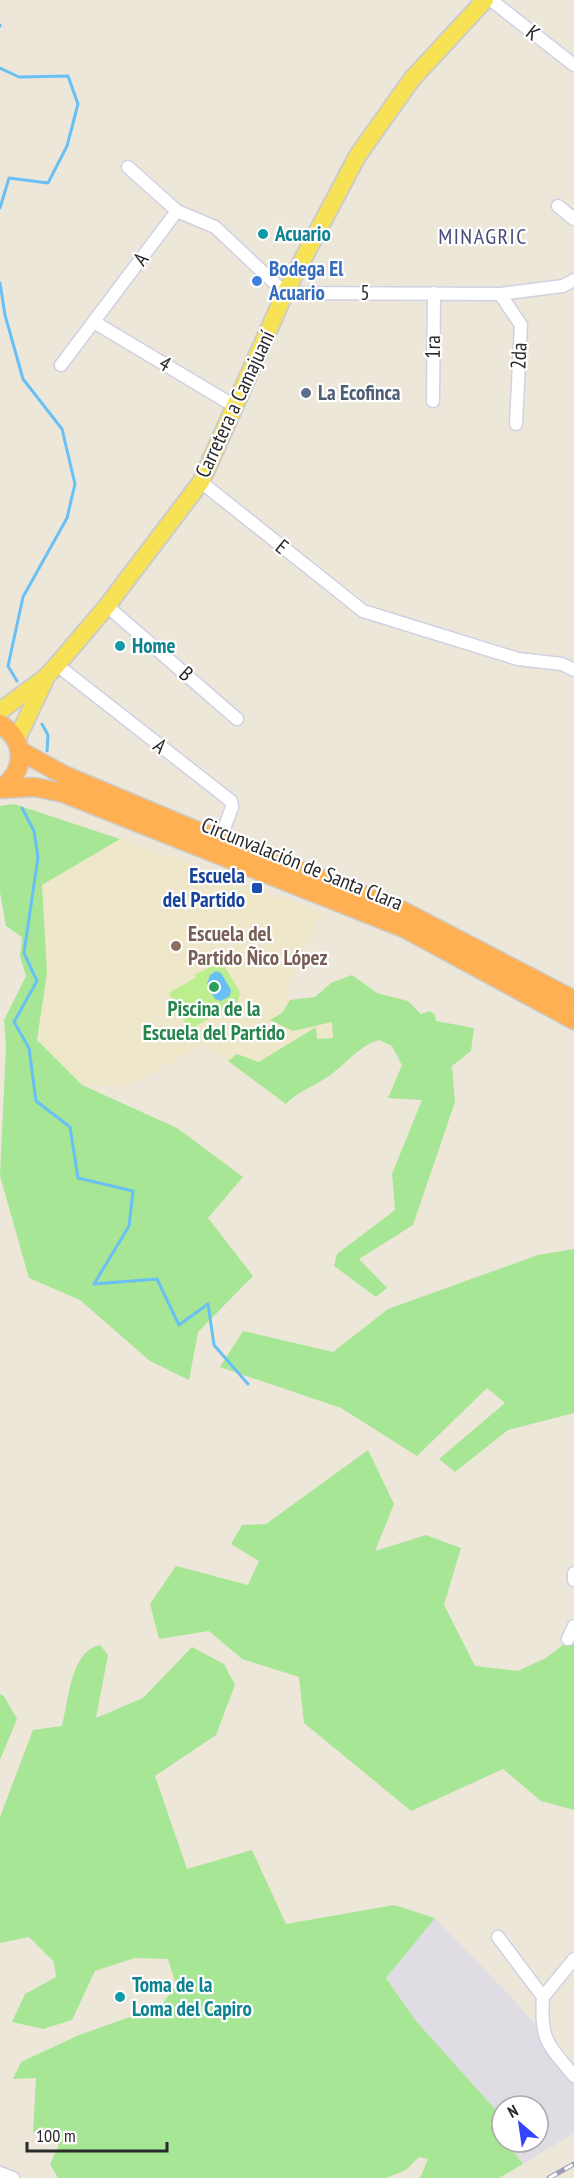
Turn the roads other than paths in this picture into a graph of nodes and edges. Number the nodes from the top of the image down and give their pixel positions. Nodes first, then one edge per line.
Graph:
1 (485, 0) edge
2 (491, 0) edge
3 (574, 65) edge
4 (128, 167) dead end
5 (558, 206) dead end
6 (177, 211) junction
7 (574, 219) edge
8 (574, 279) edge
9 (568, 288) edge
10 (285, 293) junction
11 (434, 293) junction
12 (500, 294) junction
13 (94, 322) junction
14 (61, 365) dead end
15 (433, 401) dead end
16 (236, 407) junction
17 (516, 424) dead end
18 (201, 482) junction
19 (107, 606) junction
20 (57, 665) junction
21 (574, 670) edge
22 (45, 678) junction
23 (0, 711) edge
24 (237, 719) dead end
25 (0, 724) edge
26 (19, 745) junction
27 (0, 789) edge
28 (220, 840) junction
29 (574, 1000) edge
30 (574, 1020) edge
31 (574, 1573) edge
32 (574, 1580) edge
33 (574, 1626) edge
34 (568, 1639) dead end
35 (498, 1936) dead end
36 (574, 1959) edge
37 (543, 1997) junction
38 (574, 2076) edge
39 (0, 2173) edge
40 (13, 2178) edge

1 - 10 main road, Carretera a Camajuaní
2 - 3 street, K
4 - 6 street
5 - 7 street
6 - 10 street
6 - 13 street, A
8 - 9 street, 5
9 - 12 street, 5
10 - 11 street, 5
10 - 16 main road, Carretera a Camajuaní
11 - 12 street, 5
11 - 15 street, 1ra
12 - 17 street, 2da
13 - 14 street, A
13 - 16 street, 4
16 - 18 main road, Carretera a Camajuaní
18 - 19 main road, Carretera a Camajuaní
18 - 21 street, E
19 - 20 main road, Carretera a Camajuaní
19 - 24 street, B
20 - 22 main road, Carretera a Camajuaní
20 - 28 street, A
22 - 23 main road, Carretera a Camajuaní
22 - 26 main road, Carretera a Camajuaní
25 - 26 highway, Circunvalación de Santa Clara
26 - 27 highway
26 - 28 highway, Circunvalación de Santa Clara
27 - 30 highway, Circunvalación de Santa Clara
28 - 29 highway, Circunvalación de Santa Clara
31 - 32 street
33 - 34 street
35 - 37 street
36 - 37 street
37 - 38 street
39 - 40 street

